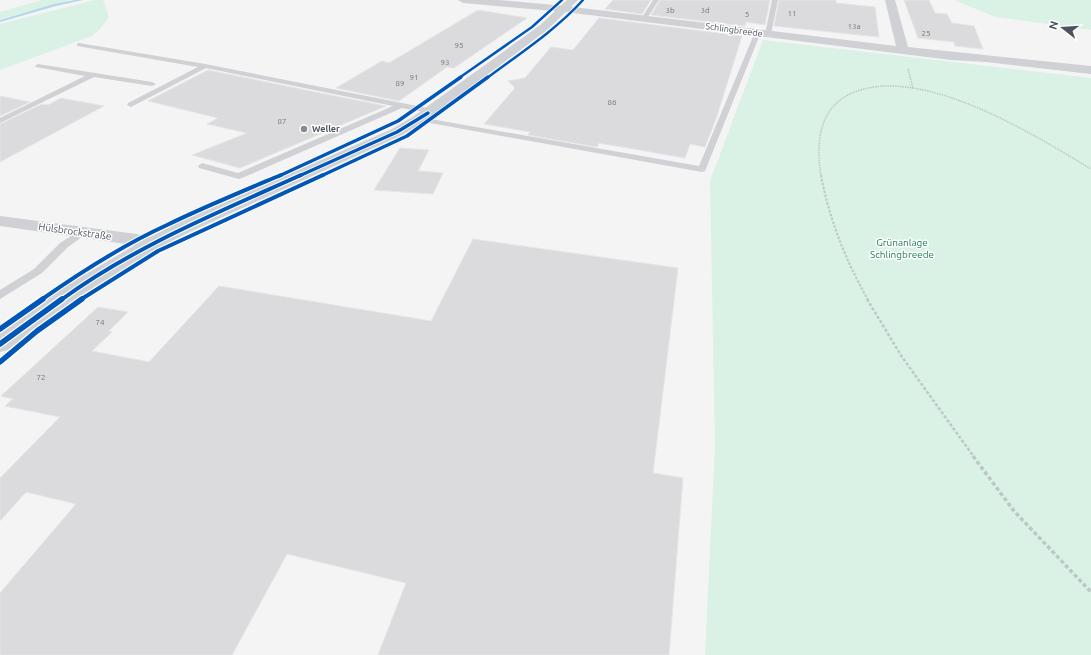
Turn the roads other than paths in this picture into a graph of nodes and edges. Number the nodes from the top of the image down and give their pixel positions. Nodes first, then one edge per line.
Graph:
1 (463, 0) edge
2 (656, 0) edge
3 (775, 0) edge
4 (890, 0) edge
5 (569, 5) edge
6 (644, 19) junction
7 (763, 33) junction
8 (80, 45) dead end
9 (903, 50) junction
10 (38, 66) dead end
11 (205, 66) junction
12 (1091, 70) edge
13 (94, 74) junction
14 (152, 84) dead end
15 (131, 105) dead end
16 (402, 105) junction
17 (425, 115) junction
18 (0, 121) edge
19 (202, 166) dead end
20 (0, 221) edge
21 (82, 232) junction
22 (149, 245) junction
23 (0, 295) edge
24 (0, 344) edge

1 - 5 street, Schlingbreede
2 - 6 lane
3 - 7 lane
4 - 9 street
5 - 6 street, Schlingbreede
5 - 17 street
6 - 7 street, Schlingbreede
7 - 9 street, Schlingbreede
7 - 17 lane
8 - 11 lane
9 - 12 street, Schlingbreede
10 - 13 lane
11 - 15 lane
11 - 16 lane
13 - 14 lane
13 - 18 lane
16 - 17 lane
16 - 19 lane
17 - 22 street
20 - 21 street, Hülsbrockstraße
21 - 22 street, Hülsbrockstraße
21 - 23 lane
22 - 24 street

